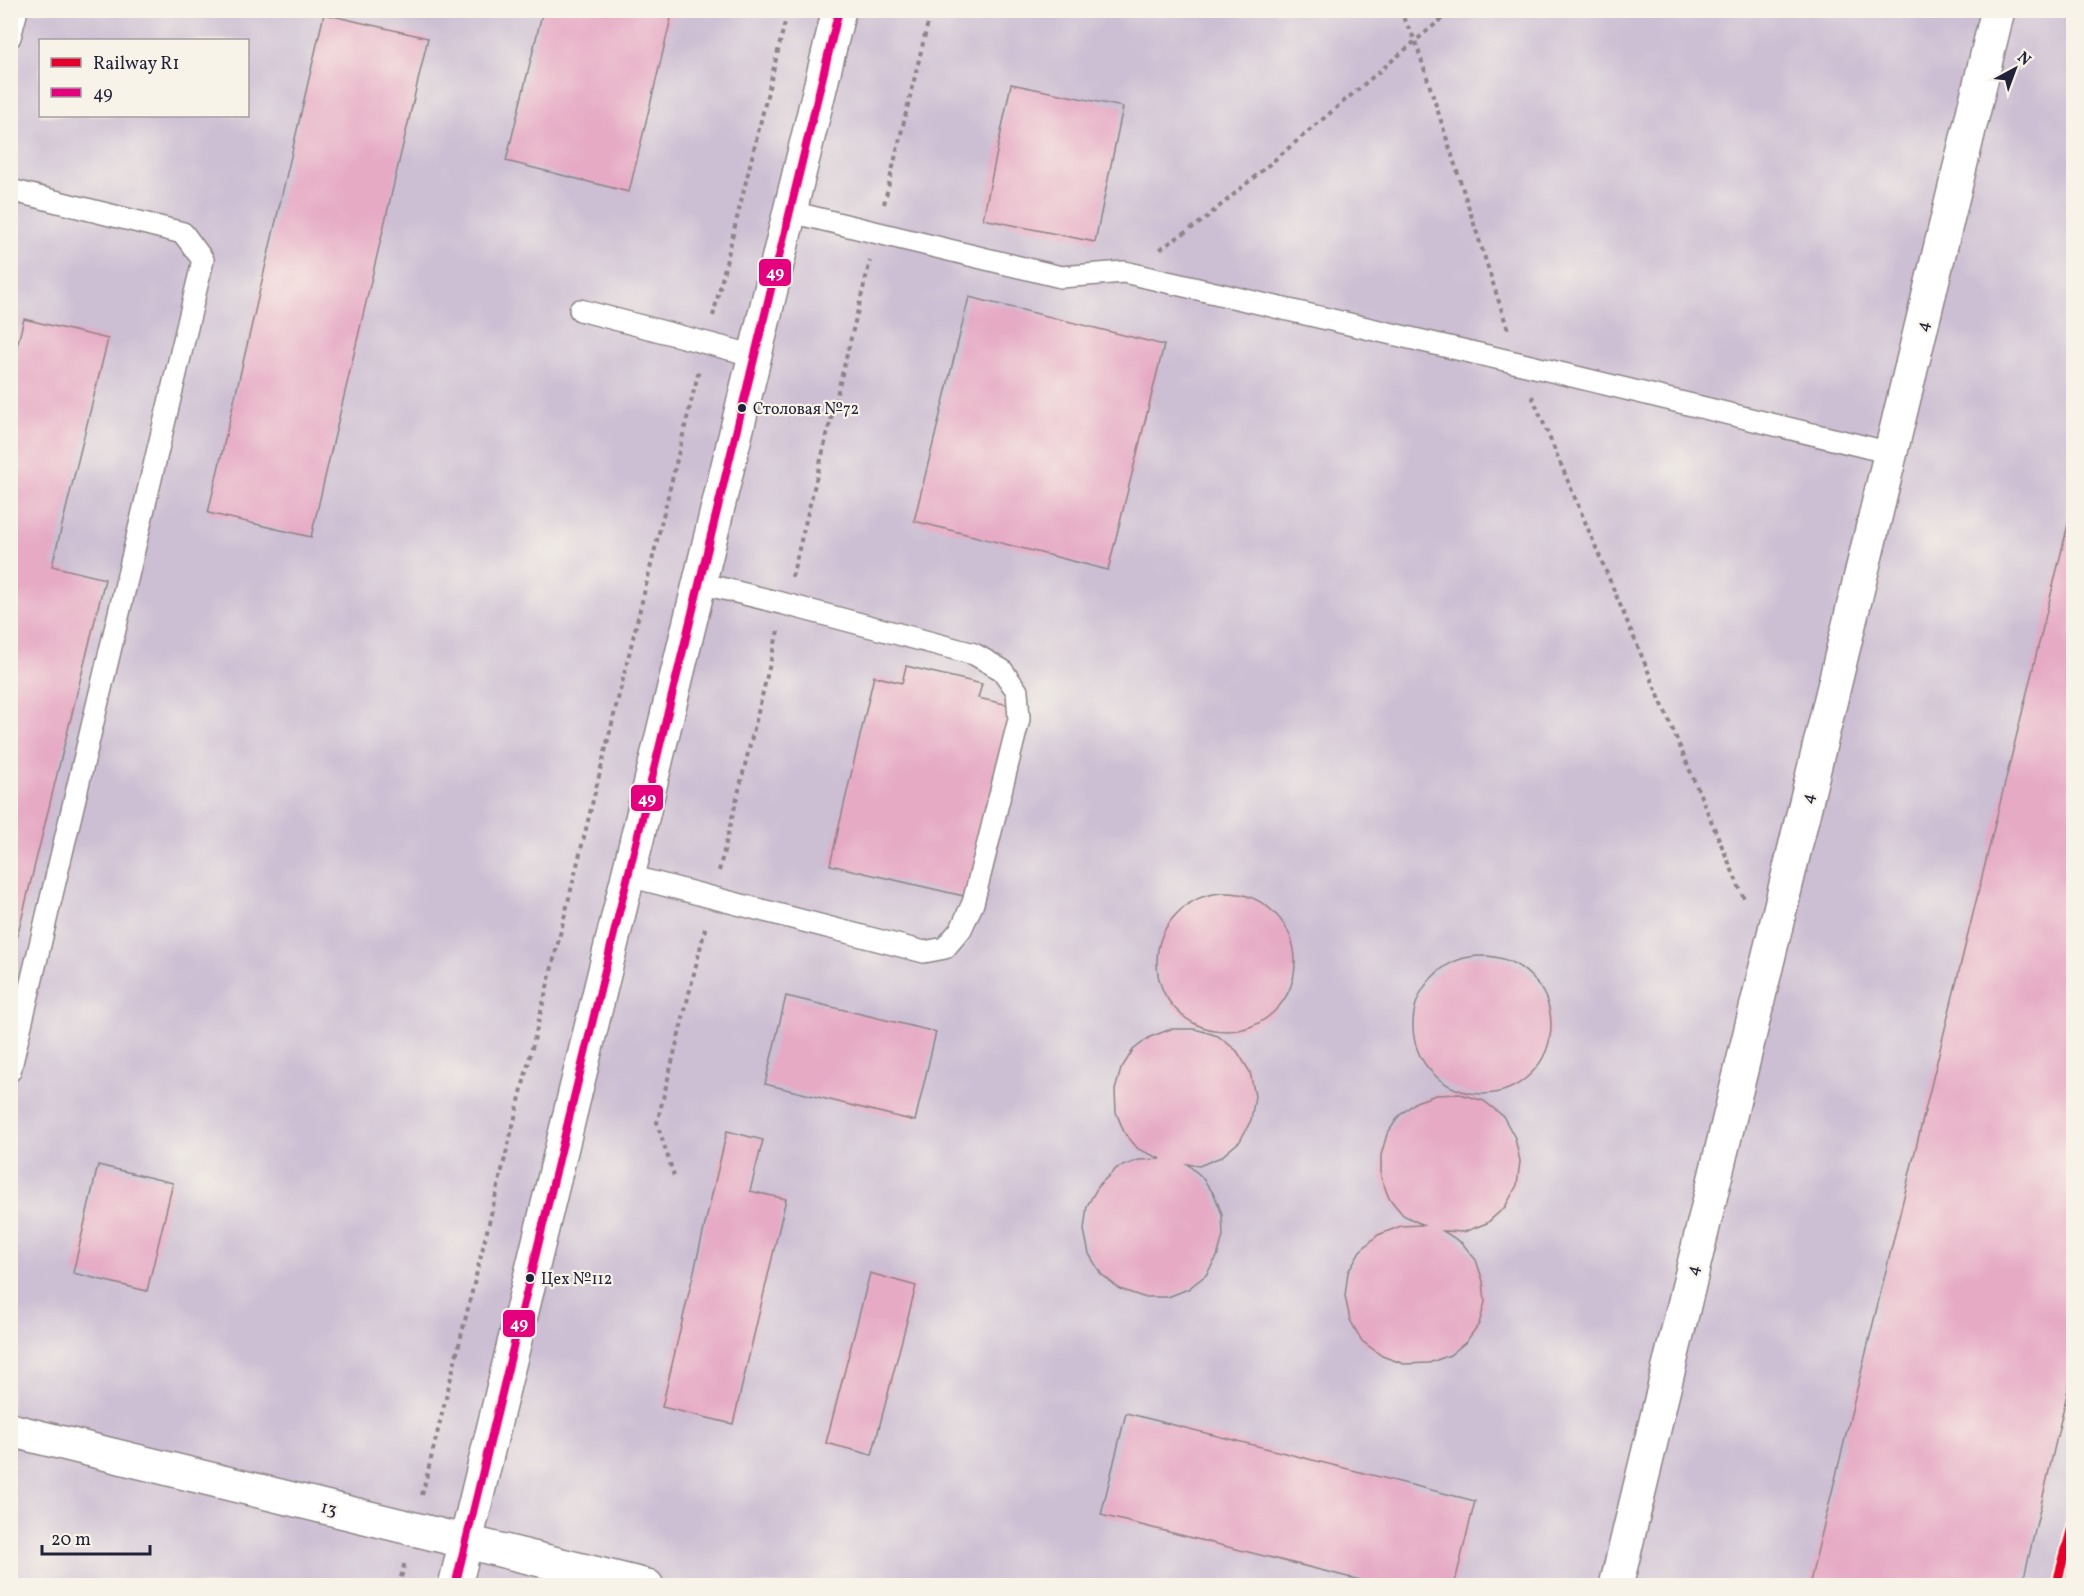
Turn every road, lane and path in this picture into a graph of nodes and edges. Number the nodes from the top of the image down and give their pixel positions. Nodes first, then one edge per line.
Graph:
1 (17, 10) edge
2 (788, 10) edge
3 (840, 10) edge
4 (1399, 10) edge
5 (1452, 10) edge
6 (1998, 10) edge
7 (10, 37) edge
8 (1415, 40) junction
9 (10, 190) edge
10 (791, 212) junction
11 (1124, 272) junction
12 (580, 310) dead end
13 (706, 343) junction
14 (756, 356) junction
15 (1518, 363) junction
16 (1891, 453) junction
17 (700, 583) junction
18 (629, 876) junction
19 (1745, 902) dead end
20 (10, 1071) edge
21 (10, 1430) edge
22 (414, 1529) junction
23 (466, 1541) junction
24 (455, 1586) edge
25 (647, 1586) edge
26 (1616, 1586) edge

1 - 7 lane
2 - 13 path
3 - 10 street
4 - 8 path
5 - 8 path
6 - 16 street, 4
8 - 11 path
8 - 15 path
9 - 20 lane
10 - 11 lane
10 - 14 street
11 - 15 lane
12 - 13 lane
13 - 14 lane
13 - 22 path
14 - 17 street
15 - 16 lane
15 - 19 path
16 - 26 street, 4
17 - 18 street
17 - 18 lane
18 - 23 street
21 - 22 street, 13
22 - 23 street, 13
23 - 24 street
23 - 25 street, 13

